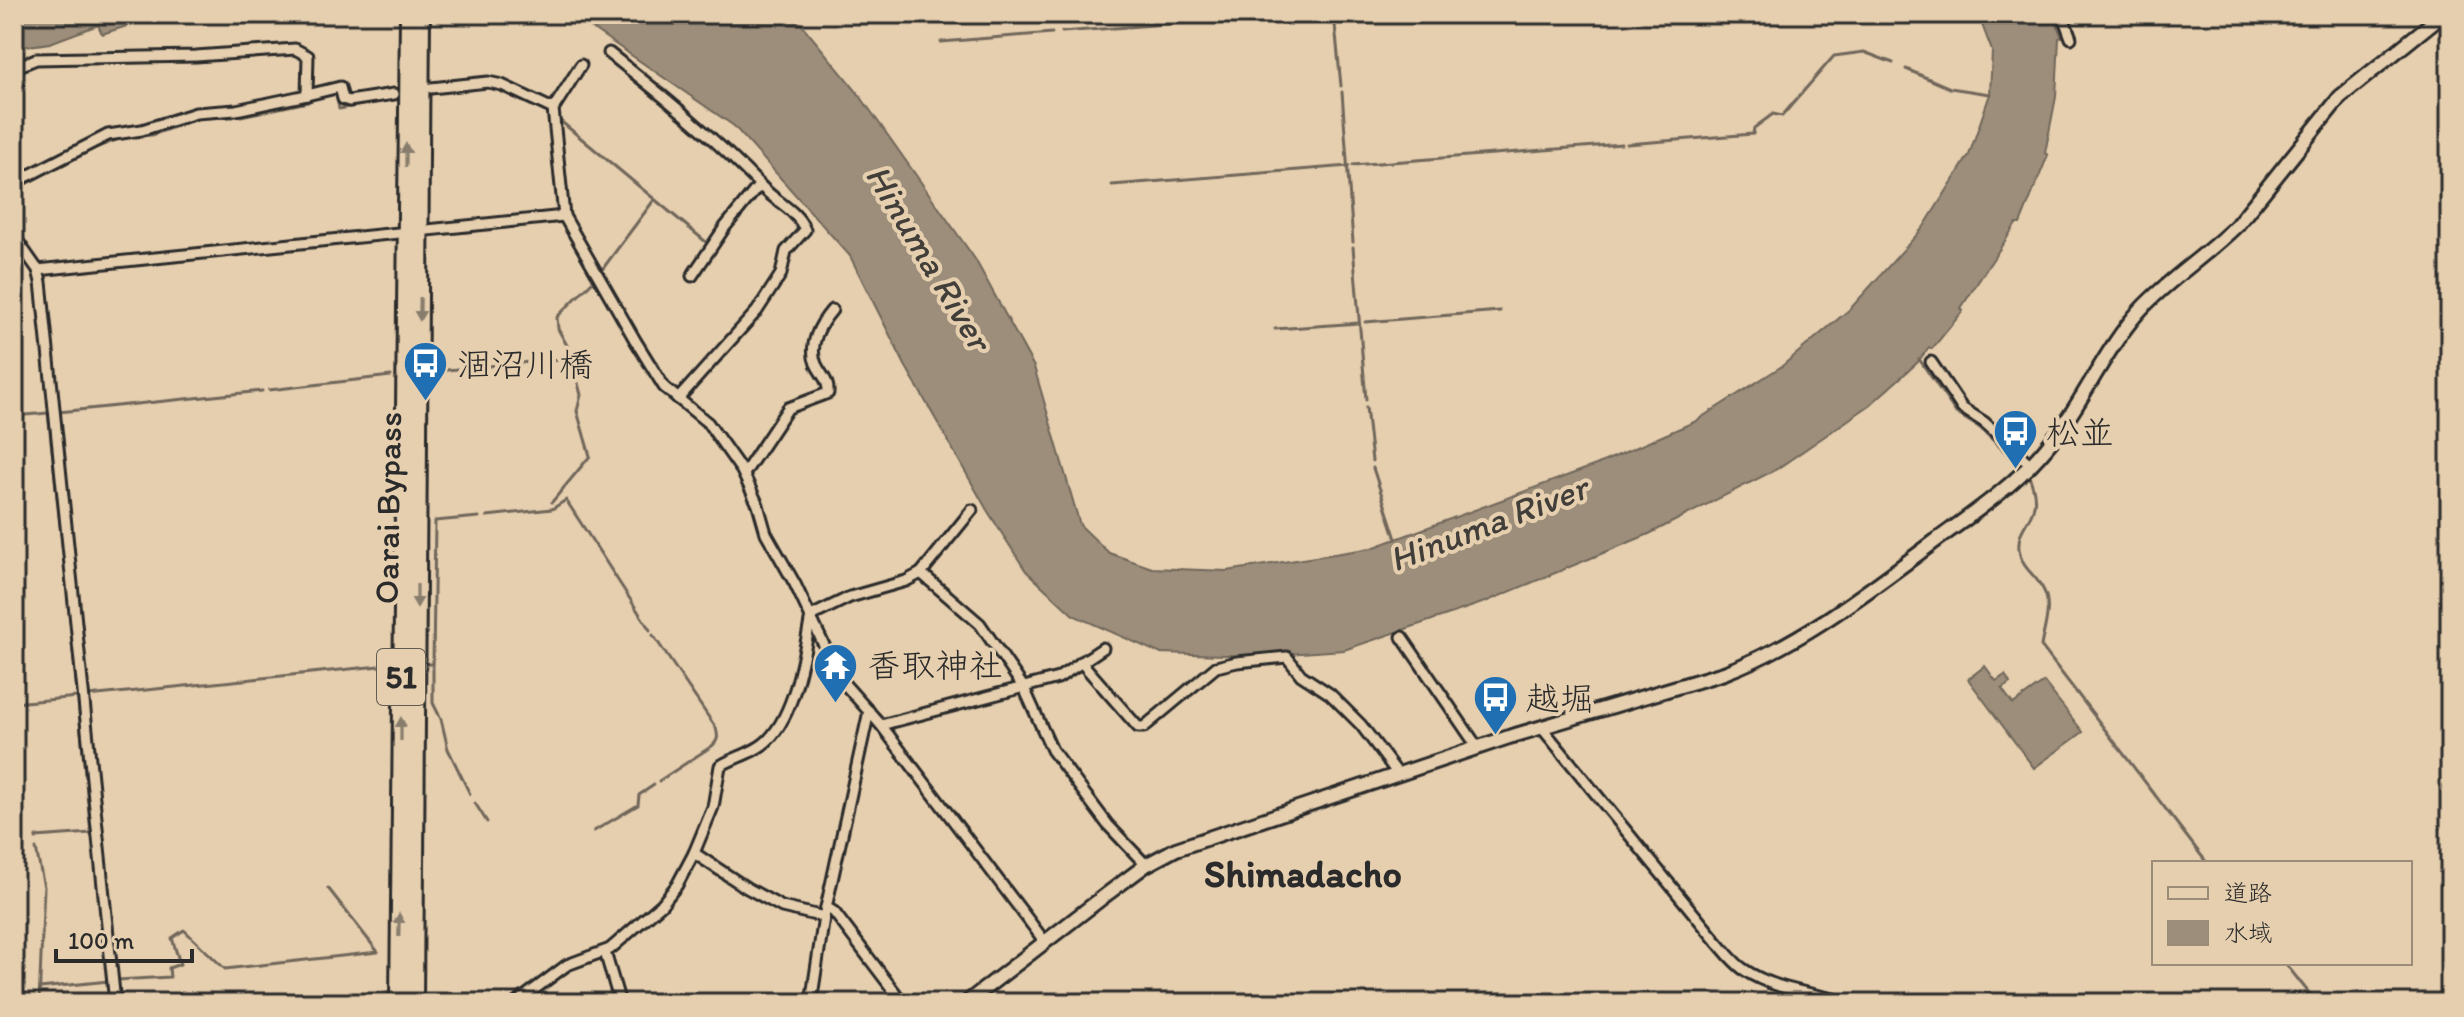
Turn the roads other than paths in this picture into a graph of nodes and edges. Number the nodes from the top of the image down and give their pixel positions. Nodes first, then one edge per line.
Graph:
1 (2067, 14) edge
2 (2443, 14) edge
3 (415, 16) edge
4 (2071, 38) dead end
5 (609, 53) dead end
6 (581, 65) dead end
7 (14, 68) edge
8 (431, 88) dead end
9 (394, 94) dead end
10 (307, 95) junction
11 (553, 109) junction
12 (14, 183) edge
13 (761, 187) junction
14 (564, 216) junction
15 (414, 232) junction
16 (14, 236) edge
17 (38, 270) junction
18 (692, 276) dead end
19 (832, 310) dead end
20 (1931, 362) dead end
21 (678, 399) junction
22 (2031, 465) junction
23 (744, 474) junction
24 (972, 510) dead end
25 (921, 573) junction
26 (811, 616) junction
27 (1402, 637) dead end
28 (1103, 648) dead end
29 (1081, 662) junction
30 (1024, 688) junction
31 (869, 711) junction
32 (881, 725) junction
33 (1542, 728) junction
34 (1478, 748) junction
35 (1398, 774) junction
36 (694, 853) junction
37 (1146, 865) junction
38 (825, 912) junction
39 (1045, 942) junction
40 (605, 952) junction
41 (115, 1003) edge
42 (399, 1003) edge
43 (414, 1003) edge
44 (516, 1003) edge
45 (620, 1003) edge
46 (811, 1003) edge
47 (903, 1003) edge
48 (966, 1003) edge
49 (1851, 1003) edge

1 - 4 street
2 - 22 street
3 - 15 highway, Oarai Bypass / 51
5 - 13 street
6 - 11 street
7 - 10 street
8 - 11 street
9 - 10 street
10 - 12 street
11 - 14 street
13 - 18 street
13 - 21 street
14 - 15 street
14 - 21 street
15 - 17 street
42 -> 15 highway, Oarai Bypass / 51
15 -> 43 highway, Oarai Bypass / 51
16 - 17 street
17 - 41 street
19 - 23 street
20 - 22 street
21 - 23 street
22 - 33 street
23 - 26 street
24 - 25 street
25 - 26 street
25 - 30 street
26 - 31 street
26 - 36 street
27 - 34 street
28 - 29 street
29 - 30 street
29 - 35 street
30 - 32 street
30 - 37 street
31 - 32 street
31 - 38 street
32 - 39 street
33 - 34 street
33 - 49 street
34 - 35 street
35 - 37 street
36 - 38 street
36 - 40 street
37 - 39 street
38 - 46 street
38 - 47 street
39 - 48 street
40 - 44 street
40 - 45 street

